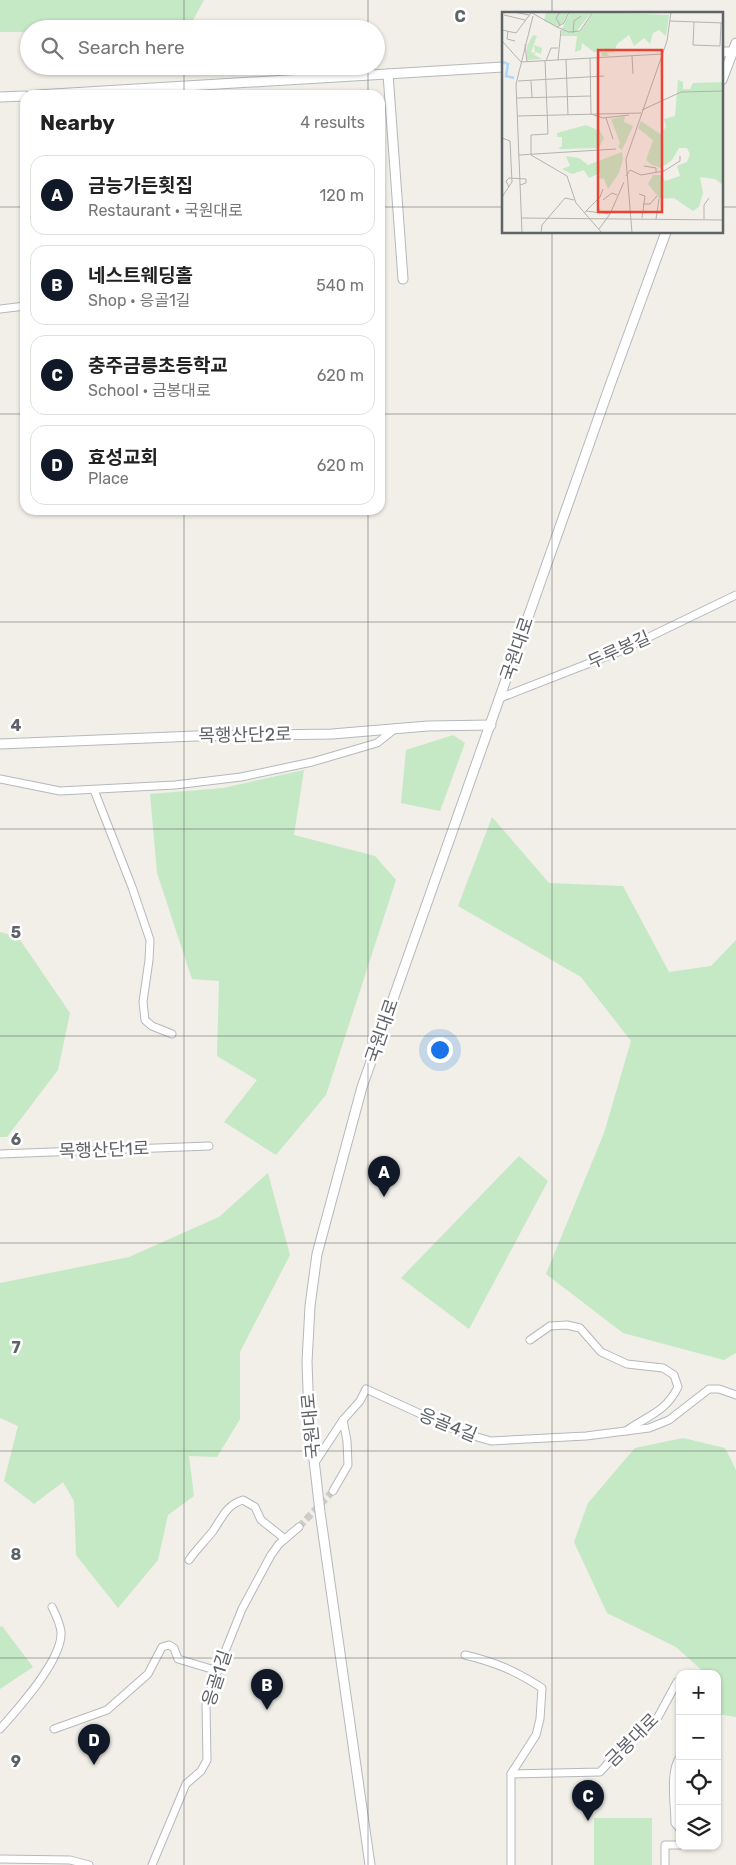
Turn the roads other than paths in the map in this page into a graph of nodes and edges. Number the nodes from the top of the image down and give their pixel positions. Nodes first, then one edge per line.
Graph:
1 (734, 47) edge
2 (502, 67) edge
3 (385, 74) edge
4 (388, 74) junction
5 (724, 74) edge
6 (371, 75) edge
7 (121, 90) edge
8 (20, 96) edge
9 (0, 97) edge
10 (665, 234) edge
11 (403, 279) dead end
12 (20, 307) edge
13 (0, 309) edge
14 (736, 595) edge
15 (500, 698) junction
16 (490, 725) junction
17 (396, 728) junction
18 (0, 744) edge
19 (0, 779) edge
20 (94, 790) junction
21 (172, 1034) dead end
22 (209, 1146) dead end
23 (0, 1154) edge
24 (530, 1340) dead end
25 (736, 1395) edge
26 (343, 1420) junction
27 (626, 1431) junction
28 (314, 1464) junction
29 (333, 1491) tunnel mouth
30 (299, 1527) tunnel mouth
31 (285, 1539) junction
32 (189, 1560) dead end
33 (52, 1607) dead end
34 (465, 1655) dead end
35 (218, 1671) junction
36 (676, 1684) edge
37 (54, 1728) dead end
38 (0, 1729) edge
39 (678, 1760) edge
40 (512, 1774) junction
41 (676, 1823) edge
42 (676, 1845) edge
43 (0, 1858) edge
44 (89, 1865) edge
45 (152, 1865) edge
46 (370, 1865) edge
47 (510, 1865) edge
48 (665, 1865) edge

1 - 5 street
2 - 4 street
3 - 4 street
4 - 11 street
6 - 7 street
8 - 9 street
10 - 15 street, 국원대로
12 - 13 street
14 - 15 street, 두루봉길
15 - 16 street, 국원대로
16 - 17 street, 목행산단2로
16 - 28 street, 국원대로
17 - 18 street, 목행산단2로
17 - 20 street
19 - 20 street
20 - 21 street
22 - 23 street, 목행산단1로
24 - 27 street, 응골4길
25 - 27 street, 응골4길
26 - 27 street, 응골4길
26 - 28 street, 응골4길
26 - 29 street
28 - 46 street, 국원대로
30 - 31 street, 응골1길
31 - 32 street
31 - 35 street, 응골1길
33 - 38 street
34 - 40 street
35 - 37 street
35 - 45 street, 응골1길
36 - 40 street, 금봉대로
39 - 41 street
40 - 47 street
42 - 48 street
43 - 44 street

